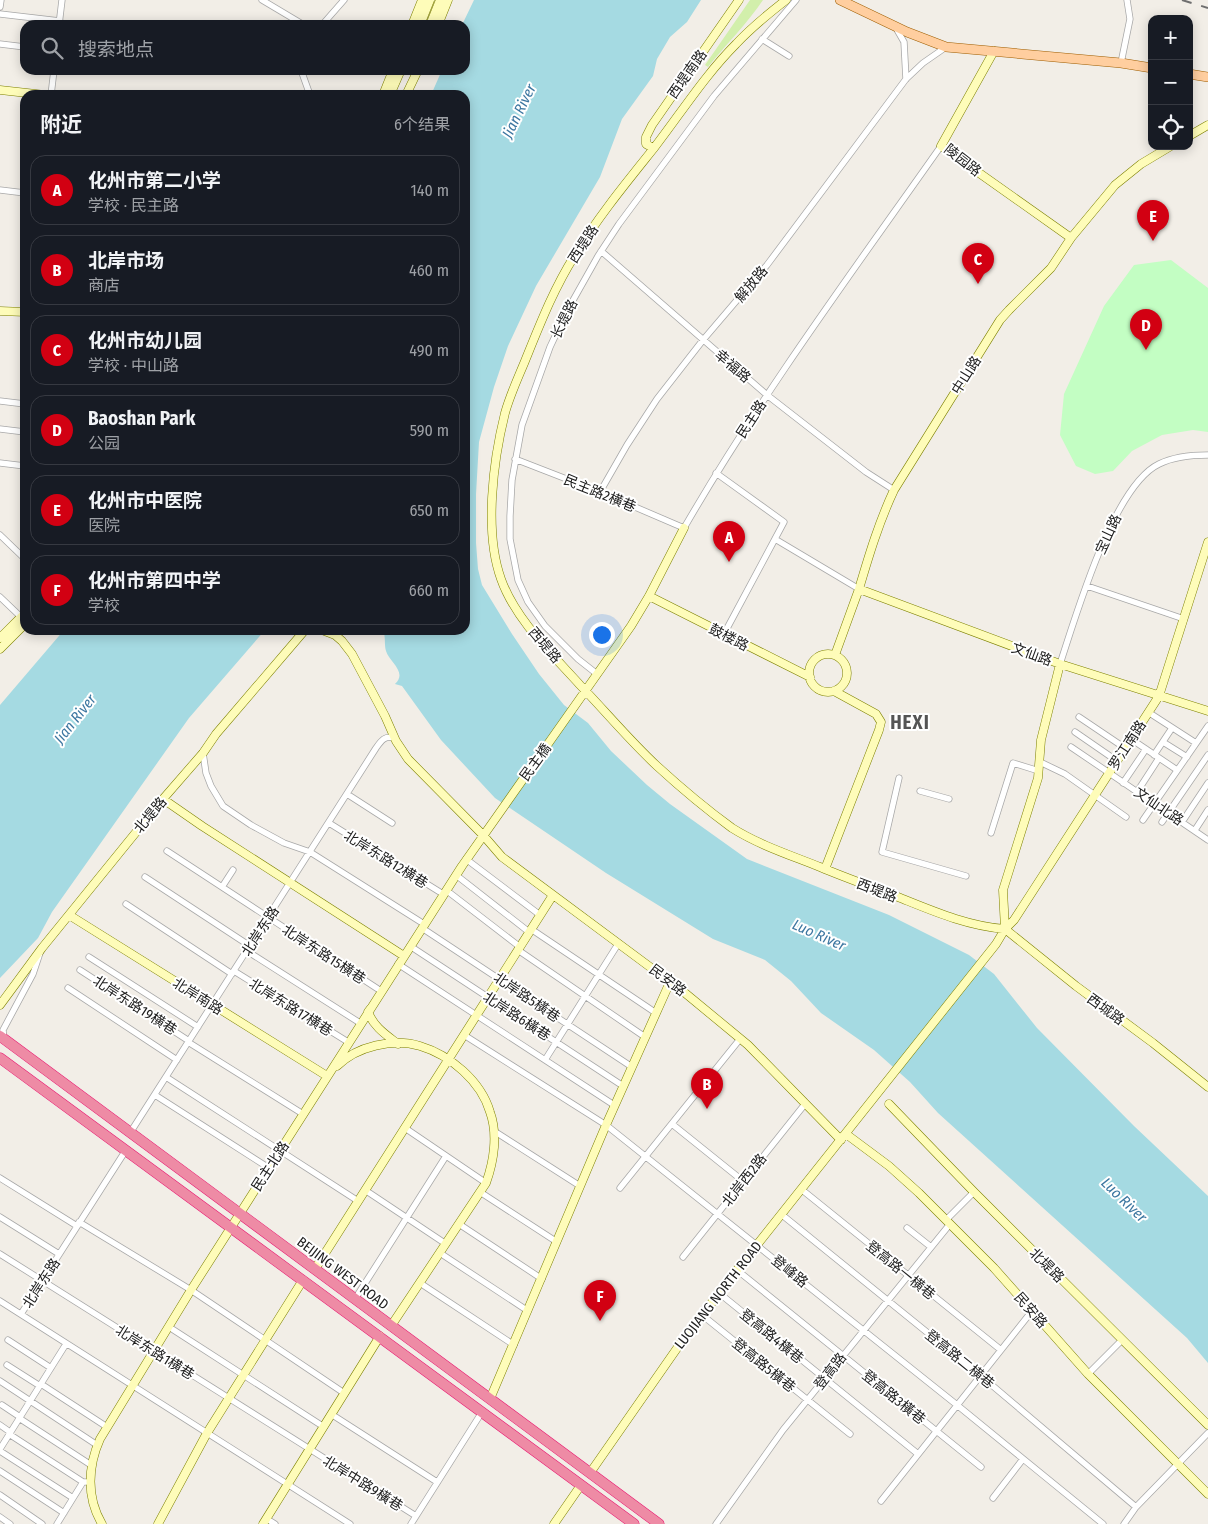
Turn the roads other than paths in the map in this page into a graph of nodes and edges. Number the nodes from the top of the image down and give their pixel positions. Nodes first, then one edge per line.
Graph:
1 (1, 0) edge
2 (62, 0) edge
3 (262, 0) edge
4 (344, 0) edge
5 (422, 0) edge
6 (430, 0) edge
7 (440, 0) edge
8 (448, 0) edge
9 (739, 0) edge
10 (786, 0) edge
11 (796, 0) edge
12 (840, 0) edge
13 (1127, 0) edge
14 (0, 7) edge
15 (0, 14) edge
16 (39, 20) edge
17 (59, 20) edge
18 (296, 20) edge
19 (326, 20) edge
20 (414, 20) edge
21 (422, 20) edge
22 (432, 20) edge
23 (440, 20) edge
24 (895, 27) junction
25 (762, 39) junction
26 (0, 44) edge
27 (20, 46) edge
28 (946, 47) junction
29 (994, 52) junction
30 (789, 56) dead end
31 (1122, 63) junction
32 (1148, 67) edge
33 (53, 75) edge
34 (303, 75) edge
35 (390, 75) edge
36 (399, 75) edge
37 (416, 75) edge
38 (1193, 75) edge
39 (1208, 77) edge
40 (906, 79) junction
41 (0, 90) edge
42 (52, 90) edge
43 (308, 90) edge
44 (385, 90) edge
45 (392, 90) edge
46 (408, 90) edge
47 (20, 92) edge
48 (1208, 125) edge
49 (1193, 134) edge
50 (941, 146) junction
51 (653, 148) junction
52 (1164, 150) edge
53 (0, 190) edge
54 (20, 192) edge
55 (1071, 238) junction
56 (601, 251) junction
57 (0, 311) edge
58 (20, 312) edge
59 (703, 340) junction
60 (767, 395) junction
61 (0, 401) edge
62 (20, 403) edge
63 (0, 429) edge
64 (20, 431) edge
65 (1208, 455) edge
66 (515, 460) junction
67 (0, 463) edge
68 (20, 465) edge
69 (716, 473) junction
70 (894, 490) junction
71 (600, 492) junction
72 (684, 528) junction
73 (0, 535) edge
74 (775, 539) junction
75 (1208, 542) edge
76 (20, 554) edge
77 (1198, 573) junction
78 (1208, 576) edge
79 (1087, 586) junction
80 (859, 589) junction
81 (649, 596) junction
82 (0, 597) edge
83 (20, 614) edge
84 (1184, 619) junction
85 (20, 621) edge
86 (20, 623) edge
87 (724, 634) junction
88 (301, 635) edge
89 (335, 635) edge
90 (0, 638) edge
91 (0, 650) edge
92 (835, 655) junction
93 (1060, 664) junction
94 (597, 674) junction
95 (810, 678) junction
96 (586, 691) junction
97 (834, 691) junction
98 (1159, 696) junction
99 (578, 702) joint
100 (1208, 711) edge
101 (1148, 712) junction
102 (1079, 716) dead end
103 (388, 725) junction
104 (1208, 726) edge
105 (1172, 728) junction
106 (1075, 732) dead end
107 (384, 738) junction
108 (394, 738) junction
109 (1131, 738) junction
110 (1163, 742) junction
111 (1196, 743) junction
112 (1071, 747) dead end
113 (1125, 748) junction
114 (1146, 750) junction
115 (203, 753) junction
116 (1208, 754) edge
117 (1157, 756) junction
118 (1187, 756) junction
119 (1117, 761) junction
120 (1040, 762) junction
121 (1178, 770) junction
122 (1039, 771) junction
123 (1109, 773) junction
124 (899, 778) dead end
125 (1123, 782) junction
126 (1208, 783) edge
127 (920, 791) dead end
128 (1137, 792) junction
129 (347, 794) junction
130 (1094, 795) junction
131 (163, 799) junction
132 (949, 799) dead end
133 (1155, 803) junction
134 (1208, 810) edge
135 (1168, 813) junction
136 (1126, 817) dead end
137 (1143, 820) dead end
138 (492, 822) joint
139 (1162, 822) dead end
140 (1182, 822) junction
141 (328, 823) junction
142 (392, 823) dead end
143 (1194, 830) junction
144 (991, 833) dead end
145 (483, 835) junction
146 (1208, 840) edge
147 (167, 850) dead end
148 (310, 852) junction
149 (466, 859) junction
150 (826, 869) junction
151 (233, 870) dead end
152 (456, 875) junction
153 (145, 876) dead end
154 (966, 876) dead end
155 (290, 883) junction
156 (222, 887) junction
157 (445, 892) junction
158 (553, 895) junction
159 (126, 904) dead end
160 (69, 915) junction
161 (540, 915) junction
162 (268, 917) junction
163 (423, 926) junction
164 (1005, 929) junction
165 (530, 931) junction
166 (618, 944) junction
167 (996, 944) joint
168 (410, 946) junction
169 (42, 948) junction
170 (248, 948) junction
171 (519, 949) junction
172 (404, 956) junction
173 (89, 957) dead end
174 (398, 964) junction
175 (80, 970) dead end
176 (233, 973) junction
177 (599, 975) junction
178 (500, 979) junction
179 (670, 982) junction
180 (68, 988) dead end
181 (381, 991) junction
182 (586, 996) junction
183 (488, 997) junction
184 (374, 1002) junction
185 (0, 1005) edge
186 (212, 1005) junction
187 (656, 1013) junction
188 (476, 1015) junction
189 (360, 1023) junction
190 (568, 1024) junction
191 (198, 1027) junction
192 (464, 1035) junction
193 (645, 1037) junction
194 (740, 1039) junction
195 (5, 1040) edge
196 (189, 1042) junction
197 (348, 1042) junction
198 (557, 1042) junction
199 (398, 1044) junction
200 (1, 1058) edge
201 (177, 1060) junction
202 (448, 1060) junction
203 (545, 1060) junction
204 (632, 1067) junction
205 (326, 1076) junction
206 (166, 1078) junction
207 (623, 1086) junction
208 (1208, 1087) edge
209 (155, 1095) junction
210 (805, 1104) junction
211 (889, 1104) dead end
212 (614, 1105) junction
213 (303, 1114) junction
214 (672, 1124) junction
215 (606, 1125) junction
216 (405, 1128) junction
217 (494, 1131) junction
218 (130, 1133) junction
219 (843, 1137) junction
220 (126, 1150) junction
221 (280, 1151) junction
222 (446, 1156) junction
223 (646, 1156) junction
224 (269, 1168) junction
225 (0, 1178) edge
226 (743, 1181) junction
227 (486, 1183) junction
228 (580, 1186) junction
229 (620, 1188) dead end
230 (801, 1189) junction
231 (365, 1190) junction
232 (480, 1192) junction
233 (974, 1192) junction
234 (358, 1201) junction
235 (240, 1214) junction
236 (718, 1214) junction
237 (781, 1214) junction
238 (0, 1216) edge
239 (407, 1218) junction
240 (948, 1222) junction
241 (78, 1224) junction
242 (460, 1224) junction
243 (232, 1227) junction
244 (907, 1228) dead end
245 (557, 1242) junction
246 (446, 1244) junction
247 (757, 1245) junction
248 (931, 1247) junction
249 (440, 1253) junction
250 (0, 1254) edge
251 (59, 1254) junction
252 (683, 1257) dead end
253 (315, 1269) junction
254 (737, 1270) junction
255 (908, 1275) junction
256 (542, 1279) junction
257 (303, 1280) junction
258 (42, 1281) junction
259 (420, 1283) junction
260 (191, 1290) junction
261 (719, 1293) junction
262 (355, 1299) junction
263 (887, 1300) junction
264 (0, 1301) edge
265 (528, 1311) junction
266 (1032, 1311) junction
267 (20, 1314) junction
268 (702, 1315) junction
269 (169, 1326) junction
270 (391, 1326) junction
271 (864, 1330) junction
272 (380, 1336) junction
273 (8, 1340) dead end
274 (266, 1340) junction
275 (1122, 1340) junction
276 (66, 1344) junction
277 (514, 1345) junction
278 (1001, 1350) junction
279 (154, 1352) junction
280 (843, 1355) junction
281 (7, 1364) dead end
282 (51, 1368) junction
283 (1088, 1374) junction
284 (244, 1376) junction
285 (980, 1376) junction
286 (824, 1378) junction
287 (0, 1381) edge
288 (40, 1385) junction
289 (132, 1386) junction
290 (344, 1393) junction
291 (229, 1399) junction
292 (490, 1399) junction
293 (807, 1400) junction
294 (30, 1401) junction
295 (2, 1405) dead end
296 (957, 1405) junction
297 (482, 1412) junction
298 (331, 1414) junction
299 (20, 1418) junction
300 (0, 1425) edge
301 (1208, 1425) edge
302 (107, 1427) junction
303 (324, 1427) junction
304 (936, 1431) junction
305 (10, 1433) junction
306 (207, 1433) junction
307 (1208, 1433) edge
308 (850, 1434) dead end
309 (97, 1445) junction
310 (310, 1449) junction
311 (0, 1450) edge
312 (918, 1454) junction
313 (1024, 1458) junction
314 (1178, 1464) junction
315 (91, 1465) junction
316 (981, 1467) dead end
317 (0, 1471) edge
318 (590, 1473) junction
319 (87, 1482) junction
320 (437, 1482) junction
321 (289, 1484) junction
322 (581, 1485) junction
323 (1208, 1494) edge
324 (0, 1495) edge
325 (73, 1498) junction
326 (994, 1498) dead end
327 (881, 1501) dead end
328 (1136, 1507) junction
329 (64, 1513) junction
330 (416, 1516) junction
331 (0, 1517) edge
332 (265, 1521) edge
333 (10, 1524) edge
334 (42, 1524) edge
335 (58, 1524) edge
336 (102, 1524) edge
337 (158, 1524) edge
338 (275, 1524) edge
339 (350, 1524) edge
340 (411, 1524) edge
341 (554, 1524) edge
342 (634, 1524) edge
343 (659, 1524) edge
344 (716, 1524) edge
345 (1103, 1524) edge
346 (1124, 1524) edge

1 - 14 street
2 - 17 street
3 - 18 street
4 - 19 street
5 - 20 street
6 - 21 street
7 - 22 street
8 - 23 street
9 - 51 street, 西堤南路
10 - 51 street, 西堤路
11 - 25 street, 长堤路
12 - 24 main road
13 - 31 street
15 - 16 street
24 - 28 main road
24 - 40 street
25 - 30 street
25 - 56 street, 长堤路
26 - 27 street
28 - 29 main road
28 - 40 street, 解放路
29 - 31 main road
29 - 50 street, 陵园路
31 - 32 main road
33 - 42 street
34 - 43 street
35 - 44 street
36 - 45 street
37 - 46 street
38 - 39 main road
40 - 59 street, 解放路
41 - 47 street
48 - 49 street
50 - 55 street, 陵园路
50 - 60 street, 民主路
51 - 96 street, 西堤路
52 - 55 street, 中山路
53 - 54 street
55 - 70 street, 中山路
56 - 59 street, 幸福路
56 - 66 street, 长堤路
57 - 58 street
59 - 60 street, 幸福路
59 - 71 street, 解放路
60 - 69 street, 民主路
60 - 70 street, 幸福路
61 - 62 street
63 - 64 street
65 - 79 street, 宝山路
66 - 71 street, 民主路2横巷
66 - 94 street, 长堤路
67 - 68 street
69 - 72 street, 民主路
69 - 74 street
70 - 80 street, 中山路
71 - 72 street, 民主路2横巷
72 - 81 street, 民主路
73 - 76 street
74 - 80 street
74 - 87 street
75 - 77 street, 罗江南路
77 - 78 street
77 - 84 street, 罗江南路
79 - 84 street
79 - 93 street, 宝山路
80 - 92 street, 中山路
80 - 93 street, 文仙路
81 - 87 street, 鼓楼路
81 - 94 street, 民主路
82 - 83 street
84 - 98 street, 罗江南路
85 - 90 street
86 - 91 street
87 - 95 street, 鼓楼路
88 - 115 street, 北堤路
89 - 103 street
92 - 95 street
92 - 97 street
93 - 98 street, 文仙路
93 - 120 street
94 - 96 street, 民主路
95 - 97 street
96 - 99 street, 民主路
96 - 150 street, 西堤路
97 - 150 street
98 - 100 street, 文仙路
98 - 101 street, 罗江南路
99 - 138 street, 民主橋
101 - 105 street
101 - 109 street, 罗江南路
102 - 113 street
103 - 107 street, 北岸东路
103 - 108 street
104 - 111 street
105 - 110 street
105 - 111 street
106 - 119 street
107 - 108 street
107 - 129 street, 北岸东路
108 - 145 street
109 - 113 street, 罗江南路
109 - 114 street
110 - 117 street
110 - 118 street
111 - 118 street
112 - 123 street, 文仙北路
113 - 119 street, 罗江南路
114 - 117 street
114 - 125 street
115 - 131 street, 北堤路
115 - 148 street, 北岸路5橫巷
116 - 135 street
117 - 121 street
117 - 128 street
118 - 121 street
119 - 123 street, 罗江南路
120 - 122 street
120 - 130 street
121 - 133 street
122 - 144 street
122 - 164 street
123 - 125 street, 文仙北路
123 - 130 street, 罗江南路
124 - 154 street
125 - 128 street, 文仙北路
126 - 140 street
127 - 132 street
128 - 133 street, 文仙北路
129 - 141 street, 北岸东路
129 - 142 street
130 - 136 street
130 - 164 street, 罗江南路
131 - 155 street
131 - 160 street, 北堤路
133 - 135 street, 文仙北路
133 - 137 street
134 - 143 street
135 - 139 street
135 - 140 street, 文仙北路
138 - 145 street, 民主北路
140 - 143 street, 文仙北路
141 - 148 street, 北岸东路
141 - 157 street, 北岸东路12横巷
143 - 146 street, 文仙北路
145 - 149 street, 民主北路
145 - 158 street, 民安路
147 - 156 street, 北岸东路15横巷
148 - 155 street, 北岸东路
148 - 163 street, 北岸路5橫巷
149 - 152 street, 民主北路
149 - 161 street
150 - 164 street, 西堤路
151 - 156 street
152 - 157 street, 民主北路
152 - 165 street
153 - 170 street
155 - 162 street, 北岸东路
155 - 172 street
156 - 162 street, 北岸东路15横巷
157 - 163 street, 民主北路
157 - 171 street, 北岸东路12横巷
158 - 161 street
158 - 166 street, 民安路
159 - 176 street, 北岸东路17横巷
160 - 169 street, 北堤路
160 - 186 street, 北岸南路
161 - 165 street
162 - 170 street, 北岸东路
162 - 181 street, 北岸东路15横巷
163 - 168 street, 民主北路
163 - 178 street, 北岸路5橫巷
164 - 167 street, 罗江南路
164 - 208 street, 西城路
165 - 171 street
165 - 177 street
166 - 177 street
166 - 179 street, 民安路
167 - 219 street, LUOJIANG NORTH ROAD
168 - 172 street, 民主北路
168 - 183 street, 北岸路6橫巷
169 - 185 street, 北堤路
169 - 195 street
170 - 176 street, 北岸东路
170 - 189 street
171 - 178 street
171 - 182 street, 北岸东路12横巷
172 - 174 street, 民主北路
173 - 191 street
174 - 181 street, 民主北路
174 - 188 street
175 - 196 street, 北岸东路19横巷
176 - 186 street, 北岸东路
176 - 197 street, 北岸东路17横巷
177 - 182 street
177 - 187 street
178 - 183 street
178 - 190 street, 北岸路5橫巷
179 - 187 street
179 - 194 street, 民安路
180 - 201 street
181 - 184 street, 民主北路
182 - 190 street
182 - 193 street, 北岸东路12横巷
183 - 188 street
183 - 198 street, 北岸路6橫巷
184 - 189 street, 民主北路
184 - 199 street
186 - 191 street, 北岸东路
186 - 205 street, 北岸南路
187 - 193 street
188 - 192 street
188 - 203 street
189 - 197 street, 民主北路
190 - 198 street
190 - 204 street, 北岸路5橫巷
191 - 196 street, 北岸东路
192 - 202 street
192 - 215 street, 登峰路
193 - 204 street
194 - 210 street, 民安路
194 - 214 street
195 - 218 highway, BEIJING WEST ROAD
196 - 201 street, 北岸东路
196 - 213 street, 北岸东路19横巷
197 - 205 street, 民主北路
198 - 203 street
198 - 207 street, 北岸路6橫巷
199 - 202 street
199 - 205 street
200 - 220 highway, BEIJING WEST ROAD
201 - 206 street, 北岸东路
202 - 216 street
202 - 217 street
203 - 212 street
204 - 207 street
205 - 213 street, 民主北路
206 - 209 street, 北岸东路
206 - 221 street
207 - 212 street
209 - 218 street, 北岸东路
209 - 224 street
210 - 219 street, 民安路
210 - 226 street, 北岸西2路
211 - 233 street, 北堤路
212 - 215 street
213 - 221 street, 民主北路
214 - 223 street
214 - 226 street
215 - 223 street, 登峰路
215 - 228 street
216 - 222 street
216 - 231 street
217 - 227 street
217 - 228 street
218 - 235 highway, BEIJING WEST ROAD
219 - 230 street, LUOJIANG NORTH ROAD
219 - 240 street, 民安路
220 - 241 street, 北岸东路
220 - 243 highway, BEIJING WEST ROAD
221 - 224 street, 民主北路
221 - 234 street
222 - 227 street
222 - 239 street
223 - 229 street
223 - 236 street, 登峰路
224 - 235 street, 民主北路
225 - 241 street
226 - 236 street, 北岸西2路
227 - 232 street
228 - 245 street
230 - 237 street, LUOJIANG NORTH ROAD
230 - 255 street, 登高路一横巷
231 - 234 street
231 - 239 street
232 - 242 street
232 - 245 street
233 - 240 street, 登高路
233 - 275 street, 北堤路
234 - 253 street
235 - 243 street, 民主北路
235 - 253 highway, BEIJING WEST ROAD
236 - 247 street, 登峰路
236 - 252 street, 北岸西2路
237 - 247 street, LUOJIANG NORTH ROAD
237 - 263 street, 登高路二横巷
238 - 251 street
239 - 246 street
239 - 262 street
240 - 248 street, 登高路
240 - 266 street, 民安路
241 - 251 street, 北岸东路
241 - 260 street
242 - 246 street
242 - 256 street
243 - 257 highway, BEIJING WEST ROAD
243 - 260 street, 民主北路
244 - 248 street
245 - 256 street
246 - 249 street
247 - 254 street, LUOJIANG NORTH ROAD
247 - 271 street, 登峰路
248 - 255 street, 登高路
249 - 259 street
249 - 265 street
250 - 258 street, 北岸东路1横巷
251 - 258 street, 北岸东路
253 - 262 highway, BEIJING WEST ROAD
254 - 261 street, LUOJIANG NORTH ROAD
254 - 280 street, 登高路3橫巷
255 - 263 street, 登高路
255 - 278 street, 登高路一横巷
256 - 265 street
257 - 272 highway, BEIJING WEST ROAD
257 - 274 street
258 - 267 street, 北岸东路
258 - 279 street, 北岸东路1横巷
259 - 270 street
259 - 277 street
260 - 269 street, 民主北路
260 - 274 street
261 - 268 street, LUOJIANG NORTH ROAD
261 - 286 street, 登高路4橫巷
262 - 270 highway, BEIJING WEST ROAD
263 - 271 street, 登高路
263 - 285 street, 登高路二横巷
264 - 267 street
265 - 277 street
266 - 278 street
266 - 283 street, 民安路
267 - 276 street
268 - 293 street, 登高路5橫巷
268 - 318 street, LUOJIANG NORTH ROAD
269 - 279 street, 民主北路
269 - 284 street
270 - 292 highway, BEIJING WEST ROAD
271 - 280 street, 登高路
271 - 296 street, 登峰路
272 - 290 street
272 - 297 highway, BEIJING WEST ROAD
273 - 282 street
274 - 284 street
274 - 290 street
275 - 283 street
275 - 301 street, 北堤路
276 - 282 street
276 - 289 street
277 - 292 street
278 - 285 street
279 - 289 street, 民主北路
279 - 291 street, 北岸东路1横巷
280 - 286 street, 登高路
280 - 304 street, 登高路3橫巷
281 - 288 street
282 - 288 street
283 - 314 street, 民安路
284 - 291 street
284 - 303 street
285 - 296 street
285 - 328 street, 登高路二横巷
286 - 293 street, 登高路
286 - 312 street, 登高路4橫巷
287 - 294 street
288 - 294 street
288 - 302 street
289 - 302 street, 民主北路
289 - 306 street
290 - 298 street
291 - 306 street
291 - 310 street, 北岸东路1横巷
292 - 318 highway, BEIJING WEST ROAD
293 - 308 street, 登高路5橫巷
293 - 344 street, 登高路
294 - 299 street
294 - 309 street
295 - 299 street
296 - 304 street
296 - 313 street, 登峰路
297 - 320 street
297 - 322 highway, BEIJING WEST ROAD
298 - 303 street
298 - 320 street
299 - 305 street
299 - 315 street
300 - 305 street
302 - 309 street, 民主北路
303 - 310 street
304 - 312 street
304 - 316 street, 登高路3橫巷
305 - 311 street
305 - 319 street
306 - 321 street
306 - 337 street
307 - 314 street
309 - 315 street, 民主北路
310 - 321 street
310 - 330 street, 北岸中路9橫巷
311 - 325 street
312 - 327 street
313 - 326 street
313 - 345 street, 登峰路
314 - 323 street, 民安路
314 - 328 street
315 - 319 street, 民主北路
317 - 329 street
318 - 343 highway, BEIJING WEST ROAD
319 - 325 street
319 - 336 street, 民主北路
320 - 330 street
321 - 332 street
321 - 339 street
322 - 341 street
322 - 342 highway, BEIJING WEST ROAD
324 - 334 street
325 - 329 street
328 - 346 street
329 - 335 street
330 - 340 street
331 - 333 street
332 - 338 street

